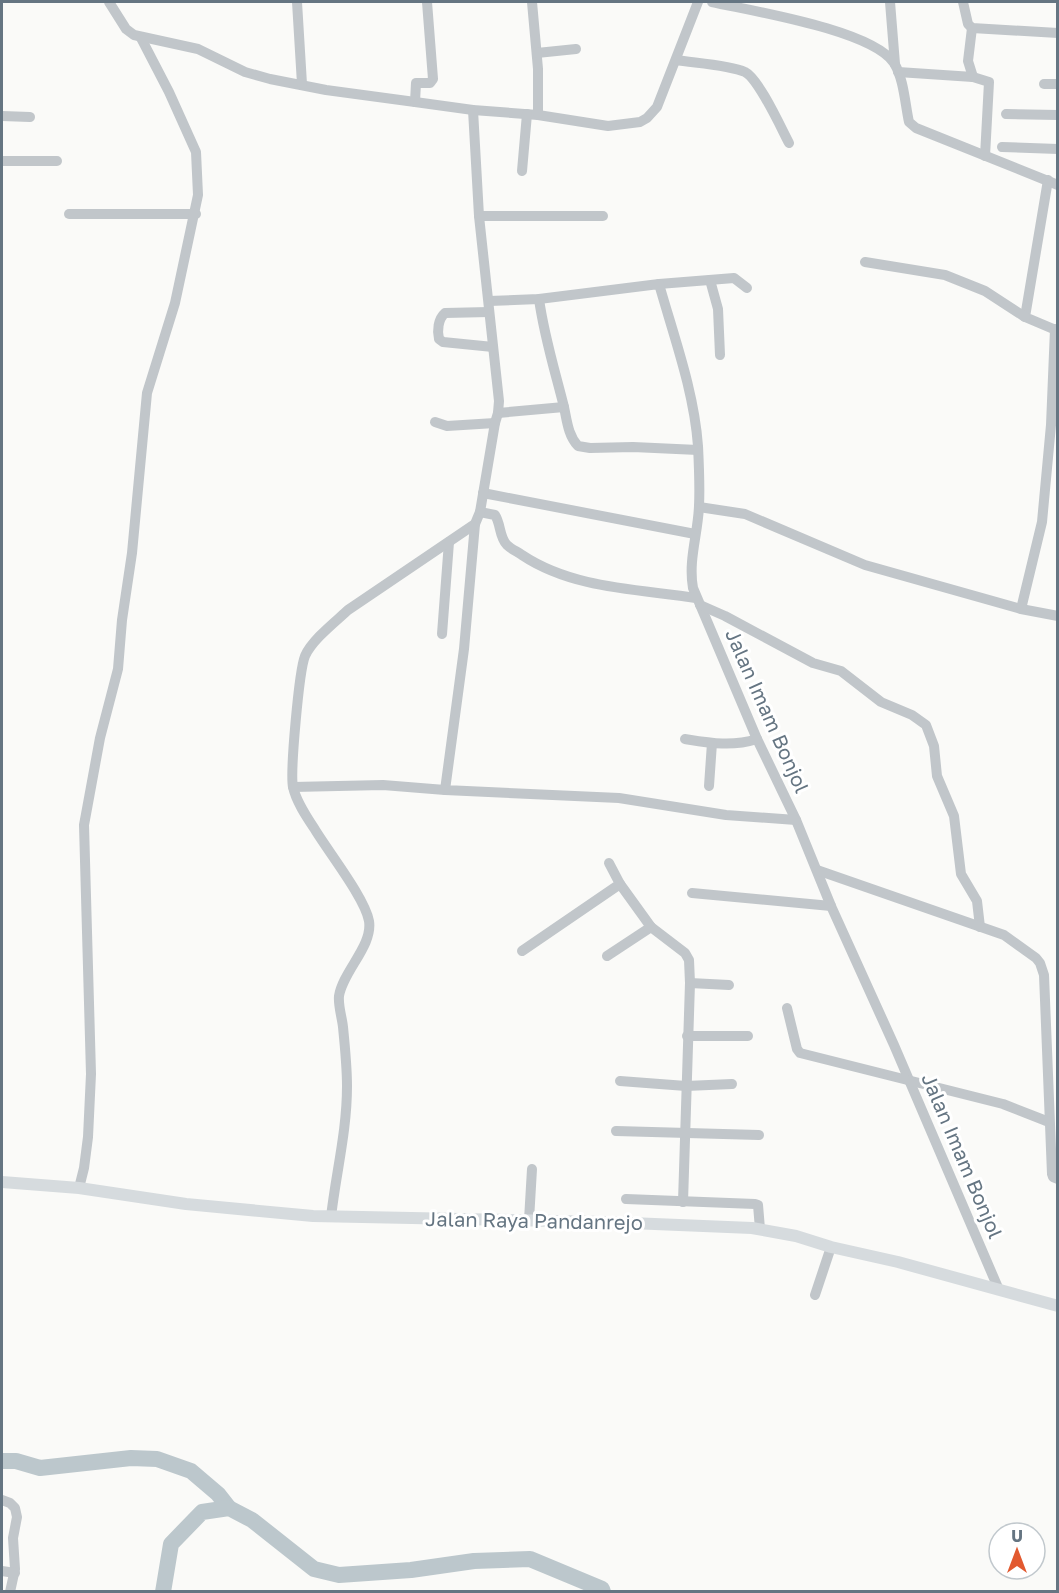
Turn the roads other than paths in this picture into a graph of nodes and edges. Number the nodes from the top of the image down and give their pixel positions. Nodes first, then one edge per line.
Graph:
1 (109, 2) edge
2 (297, 2) edge
3 (427, 2) edge
4 (532, 2) edge
5 (698, 2) edge
6 (712, 2) edge
7 (890, 2) edge
8 (963, 2) edge
9 (972, 28) junction
10 (1058, 33) edge
11 (141, 38) junction
12 (576, 49) dead end
13 (537, 53) junction
14 (676, 60) junction
15 (896, 68) junction
16 (973, 77) junction
17 (302, 84) junction
18 (1044, 84) dead end
19 (1058, 84) edge
20 (415, 96) junction
21 (473, 110) junction
22 (535, 110) junction
23 (1006, 114) dead end
24 (1058, 115) edge
25 (2, 116) edge
26 (30, 117) dead end
27 (789, 143) dead end
28 (1002, 147) dead end
29 (1058, 149) edge
30 (985, 156) junction
31 (2, 161) edge
32 (57, 161) dead end
33 (522, 171) dead end
34 (1053, 183) edge
35 (69, 214) dead end
36 (196, 214) junction
37 (479, 216) junction
38 (603, 216) dead end
39 (865, 262) dead end
40 (710, 279) junction
41 (659, 284) junction
42 (747, 288) dead end
43 (539, 299) junction
44 (489, 306) junction
45 (1025, 317) junction
46 (1056, 330) edge
47 (493, 347) junction
48 (720, 355) dead end
49 (564, 407) junction
50 (496, 418) junction
51 (435, 422) dead end
52 (698, 450) junction
53 (483, 493) junction
54 (699, 507) junction
55 (480, 512) junction
56 (475, 524) junction
57 (695, 534) junction
58 (449, 542) junction
59 (698, 602) junction
60 (1021, 609) junction
61 (1058, 616) edge
62 (442, 634) dead end
63 (685, 739) dead end
64 (757, 739) junction
65 (712, 743) junction
66 (709, 786) dead end
67 (293, 787) junction
68 (445, 790) junction
69 (796, 820) junction
70 (609, 863) dead end
71 (817, 870) junction
72 (620, 884) junction
73 (692, 893) dead end
74 (831, 906) junction
75 (651, 927) junction
76 (980, 927) junction
77 (522, 951) dead end
78 (607, 956) dead end
79 (690, 983) junction
80 (729, 985) dead end
81 (787, 1008) dead end
82 (687, 1036) junction
83 (748, 1036) dead end
84 (909, 1080) junction
85 (620, 1081) dead end
86 (732, 1084) dead end
87 (686, 1086) junction
88 (1049, 1122) junction
89 (616, 1131) dead end
90 (684, 1134) junction
91 (759, 1135) dead end
92 (532, 1169) dead end
93 (1058, 1179) edge
94 (2, 1182) edge
95 (79, 1188) junction
96 (626, 1199) dead end
97 (683, 1202) junction
98 (331, 1217) junction
99 (529, 1220) junction
100 (760, 1229) junction
101 (831, 1247) junction
102 (999, 1290) junction
103 (815, 1295) dead end
104 (1058, 1306) edge
105 (2, 1500) edge
106 (2, 1570) edge
107 (15, 1573) junction
108 (10, 1592) edge

1 - 11 street
2 - 17 street
3 - 20 street
4 - 13 street
5 - 14 street
6 - 15 street
7 - 15 street
8 - 9 street
9 - 10 street
9 - 16 street
11 - 17 street
11 - 36 street
12 - 13 street
13 - 22 street
14 - 22 street
14 - 27 street
15 - 16 street
15 - 30 street
16 - 30 street
17 - 20 street
18 - 19 street
20 - 21 street
21 - 22 street
21 - 37 street
22 - 33 street
23 - 24 street
25 - 26 street
28 - 29 street
30 - 34 street
31 - 32 street
34 - 45 street
35 - 36 street
36 - 95 street
37 - 38 street
37 - 44 street
39 - 45 street
40 - 41 street
40 - 42 street
40 - 48 street
41 - 43 street
41 - 52 street, Jalan Imam Bonjol
43 - 44 street
43 - 49 street
44 - 47 street
44 - 47 street
45 - 46 street
46 - 60 street
47 - 50 street
49 - 50 street
49 - 52 street
50 - 51 street
50 - 53 street
52 - 54 street, Jalan Imam Bonjol
53 - 55 street
53 - 57 street
54 - 57 street, Jalan Imam Bonjol
54 - 60 street
55 - 56 street
55 - 59 street
56 - 58 street
56 - 68 street
57 - 59 street, Jalan Imam Bonjol
58 - 62 street
58 - 67 street
59 - 64 street, Jalan Imam Bonjol
59 - 76 street
60 - 61 street
63 - 65 street
64 - 65 street
64 - 69 street, Jalan Imam Bonjol
65 - 66 street
67 - 68 street
67 - 98 street
68 - 69 street
69 - 71 street, Jalan Imam Bonjol
70 - 72 street
71 - 74 street, Jalan Imam Bonjol
71 - 76 street
72 - 75 street
72 - 77 street
73 - 74 street
74 - 84 street, Jalan Imam Bonjol
75 - 78 street
75 - 79 street
76 - 88 street
79 - 80 street
79 - 82 street
81 - 84 street
82 - 83 street
82 - 87 street
84 - 88 street
84 - 102 street, Jalan Imam Bonjol
85 - 87 street
86 - 87 street
87 - 90 street
88 - 93 street
89 - 90 street
90 - 91 street
90 - 97 street
92 - 99 street
94 - 95 main road, Jalan Raya Pandanrejo
95 - 98 main road, Jalan Raya Pandanrejo
96 - 97 street
97 - 100 street
98 - 99 main road, Jalan Raya Pandanrejo
99 - 100 main road, Jalan Raya Pandanrejo
100 - 101 main road, Jalan Raya Pandanrejo
101 - 102 main road, Jalan Raya Pandanrejo
101 - 103 street
102 - 104 main road, Jalan Raya Pandanrejo
105 - 107 street
106 - 107 street
107 - 108 street

